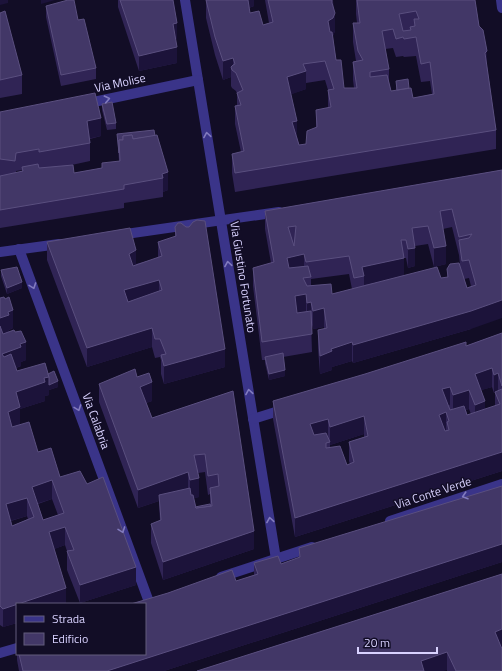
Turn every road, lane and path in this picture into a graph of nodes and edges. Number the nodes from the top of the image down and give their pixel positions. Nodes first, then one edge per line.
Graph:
1 (184, 0) edge
2 (501, 0) edge
3 (502, 8) edge
4 (198, 80) junction
5 (76, 105) edge
6 (291, 210) edge
7 (221, 221) junction
8 (112, 236) edge
9 (66, 243) edge
10 (19, 249) junction
11 (0, 252) edge
12 (291, 408) edge
13 (253, 419) junction
14 (502, 484) edge
15 (381, 524) edge
16 (321, 544) edge
17 (276, 559) junction
18 (209, 582) edge
19 (150, 602) edge
20 (16, 648) edge
21 (0, 654) edge

1 - 4 street, Via Giustino Fortunato
2 - 3 street
5 -> 4 street, Via Molise
7 -> 4 street, Via Giustino Fortunato
6 - 7 street
7 - 8 street
13 -> 7 street, Via Giustino Fortunato
9 - 10 street
10 - 11 street
10 -> 19 street, Via Calabria
12 - 13 street
17 -> 13 street, Via Giustino Fortunato
14 -> 15 street, Via Conte Verde
16 - 17 street
17 - 18 street
20 - 21 street

